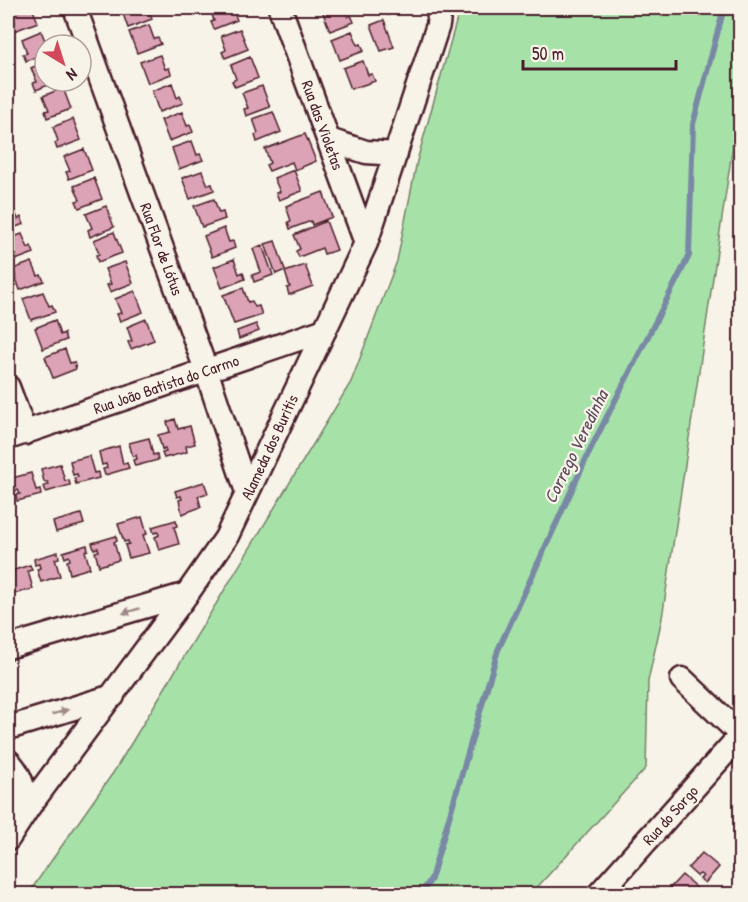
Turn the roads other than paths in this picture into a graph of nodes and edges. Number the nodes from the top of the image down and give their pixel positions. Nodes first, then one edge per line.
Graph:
1 (75, 8) edge
2 (280, 8) edge
3 (440, 8) edge
4 (329, 140) junction
5 (396, 154) junction
6 (366, 243) junction
7 (325, 330) junction
8 (206, 370) junction
9 (8, 387) edge
10 (16, 436) edge
11 (247, 492) junction
12 (188, 594) junction
13 (8, 647) edge
14 (682, 679) dead end
15 (113, 696) junction
16 (8, 728) edge
17 (741, 735) edge
18 (8, 761) edge
19 (28, 808) junction
20 (8, 839) edge
21 (599, 894) edge

1 - 8 street, Rua Flor de Lótus
2 - 4 street, Rua das Violetas
3 - 5 street, Alameda dos Buritis
4 - 5 street
4 - 6 street, Rua das Violetas
5 - 6 street, Alameda dos Buritis
6 - 7 street, Alameda dos Buritis
7 - 8 street, Rua João Batista do Carmo
7 - 11 street, Alameda dos Buritis
8 - 10 street, Rua João Batista do Carmo
8 - 11 street, Rua Flor de Lótus
9 - 10 street
11 - 12 street, Alameda dos Buritis
12 -> 13 street
12 - 15 street, Alameda dos Buritis
14 - 17 street
16 -> 15 street
15 - 19 street, Alameda dos Buritis
17 - 21 street, Rua do Sorgo
18 - 19 street
19 - 20 street, Alameda dos Buritis

